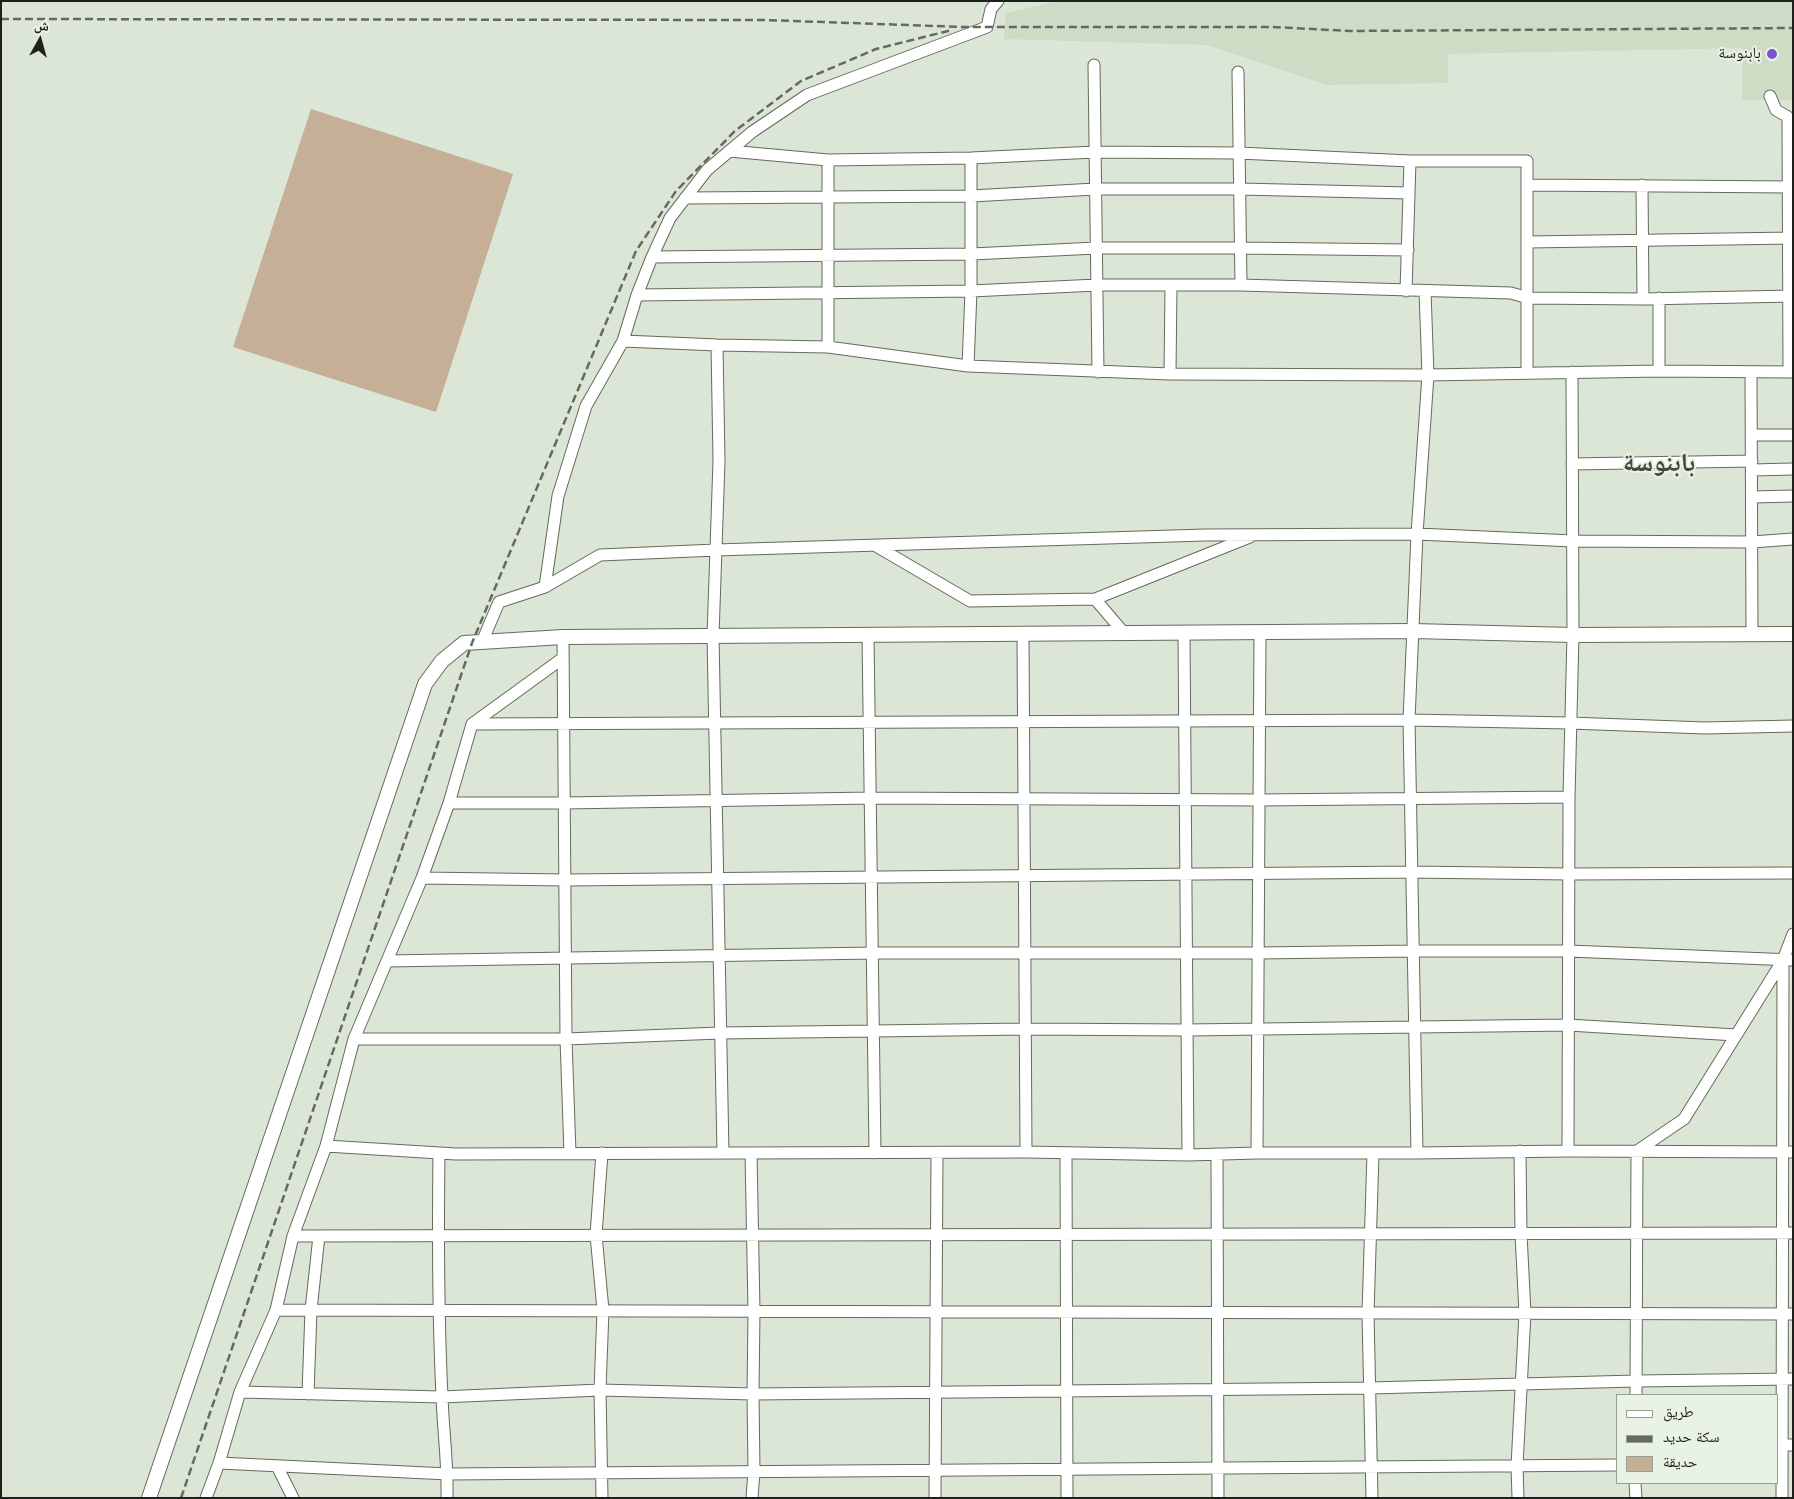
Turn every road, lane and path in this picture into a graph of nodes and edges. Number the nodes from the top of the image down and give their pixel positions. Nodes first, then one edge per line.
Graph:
1 (998, 1) edge
2 (1094, 66) dead end
3 (1238, 72) dead end
4 (1770, 96) dead end
5 (1791, 117) edge
6 (729, 151) junction
7 (1095, 152) junction
8 (1239, 153) junction
9 (971, 158) junction
10 (828, 160) junction
11 (1410, 161) junction
12 (1527, 185) junction
13 (1642, 185) junction
14 (1791, 187) edge
15 (1240, 189) junction
16 (1095, 190) junction
17 (1409, 193) junction
18 (972, 196) junction
19 (685, 198) junction
20 (827, 198) junction
21 (1791, 238) edge
22 (1643, 240) junction
23 (1528, 242) junction
24 (1096, 248) junction
25 (1241, 248) junction
26 (1408, 250) junction
27 (828, 254) junction
28 (972, 254) junction
29 (652, 256) junction
30 (1097, 285) junction
31 (1171, 285) junction
32 (1242, 285) junction
33 (972, 291) junction
34 (1406, 291) junction
35 (1425, 291) junction
36 (828, 293) junction
37 (637, 295) junction
38 (1791, 296) edge
39 (1528, 298) junction
40 (1659, 298) junction
41 (1643, 299) junction
42 (623, 341) junction
43 (717, 345) junction
44 (828, 347) junction
45 (968, 366) junction
46 (1659, 371) junction
47 (1098, 372) junction
48 (1527, 372) junction
49 (1572, 372) junction
50 (1791, 372) edge
51 (1751, 373) junction
52 (1170, 374) junction
53 (1428, 374) junction
54 (1752, 436) junction
55 (1793, 436) edge
56 (1572, 464) junction
57 (1752, 465) junction
58 (1793, 469) edge
59 (1752, 496) junction
60 (1793, 496) edge
61 (1417, 534) junction
62 (1257, 535) junction
63 (1793, 539) edge
64 (1573, 541) junction
65 (1752, 542) junction
66 (875, 545) junction
67 (716, 550) junction
68 (545, 587) junction
69 (1095, 599) junction
70 (1413, 631) junction
71 (1184, 632) junction
72 (1260, 632) junction
73 (1124, 633) junction
74 (1023, 634) junction
75 (1752, 634) junction
76 (1793, 634) edge
77 (868, 635) junction
78 (1573, 635) junction
79 (713, 636) junction
80 (562, 637) junction
81 (482, 642) junction
82 (563, 658) junction
83 (1409, 720) junction
84 (1185, 721) junction
85 (1259, 721) junction
86 (870, 722) junction
87 (1024, 722) junction
88 (715, 723) junction
89 (1570, 723) junction
90 (472, 724) junction
91 (563, 724) junction
92 (1793, 726) edge
93 (870, 798) junction
94 (1024, 798) junction
95 (1410, 798) junction
96 (1569, 798) junction
97 (1185, 799) junction
98 (1259, 800) junction
99 (716, 801) junction
100 (449, 803) junction
101 (564, 803) junction
102 (1411, 872) junction
103 (1793, 873) edge
104 (1186, 874) junction
105 (1258, 874) junction
106 (1569, 874) junction
107 (1025, 876) junction
108 (872, 877) junction
109 (422, 878) junction
110 (718, 878) junction
111 (565, 880) junction
112 (1793, 934) edge
113 (1793, 950) edge
114 (1413, 951) junction
115 (1568, 951) junction
116 (1186, 952) junction
117 (873, 953) junction
118 (1258, 953) junction
119 (1025, 954) junction
120 (719, 955) junction
121 (566, 959) junction
122 (1788, 960) edge
123 (386, 961) junction
124 (1568, 1025) junction
125 (1414, 1028) junction
126 (1026, 1029) junction
127 (1258, 1029) junction
128 (874, 1030) junction
129 (1187, 1030) junction
130 (720, 1033) junction
131 (1736, 1035) junction
132 (354, 1039) junction
133 (566, 1039) junction
134 (326, 1146) junction
135 (1568, 1150) junction
136 (1520, 1151) junction
137 (1637, 1151) junction
138 (1026, 1152) junction
139 (1257, 1152) junction
140 (1787, 1152) edge
141 (439, 1153) junction
142 (570, 1153) junction
143 (602, 1153) junction
144 (723, 1153) junction
145 (751, 1153) junction
146 (876, 1153) junction
147 (937, 1153) junction
148 (1066, 1153) junction
149 (1374, 1153) junction
150 (1417, 1153) junction
151 (1217, 1154) junction
152 (1188, 1155) junction
153 (1636, 1233) junction
154 (1788, 1233) edge
155 (1066, 1234) junction
156 (1217, 1234) junction
157 (1370, 1234) junction
158 (1521, 1234) junction
159 (596, 1235) junction
160 (751, 1235) junction
161 (937, 1235) junction
162 (292, 1236) junction
163 (319, 1236) junction
164 (438, 1236) junction
165 (276, 1310) junction
166 (311, 1310) junction
167 (440, 1310) junction
168 (603, 1310) junction
169 (754, 1311) junction
170 (936, 1312) junction
171 (1066, 1312) junction
172 (1217, 1313) junction
173 (1368, 1313) junction
174 (1525, 1313) junction
175 (1637, 1314) junction
176 (1787, 1314) edge
177 (1787, 1379) edge
178 (1636, 1381) junction
179 (1521, 1384) junction
180 (1370, 1388) junction
181 (600, 1390) junction
182 (1218, 1390) junction
183 (1067, 1391) junction
184 (240, 1392) junction
185 (936, 1392) junction
186 (308, 1394) junction
187 (752, 1394) junction
188 (1636, 1394) edge
189 (442, 1397) junction
190 (1784, 1445) edge
191 (219, 1463) junction
192 (1616, 1465) edge
193 (276, 1466) junction
194 (1517, 1466) junction
195 (1370, 1467) junction
196 (1218, 1468) junction
197 (1067, 1469) junction
198 (936, 1470) junction
199 (754, 1472) junction
200 (601, 1473) junction
201 (448, 1474) junction
202 (1635, 1484) edge
203 (149, 1498) edge
204 (206, 1498) edge
205 (293, 1498) edge
206 (447, 1498) edge
207 (602, 1498) edge
208 (752, 1498) edge
209 (935, 1498) edge
210 (1067, 1498) edge
211 (1218, 1498) edge
212 (1372, 1498) edge
213 (1518, 1498) edge
214 (1636, 1498) edge
215 (1782, 1498) edge

1 - 6 street
2 - 7 street
3 - 8 street
4 - 5 street
5 - 14 street
6 - 10 street
6 - 19 street
7 - 8 street
7 - 9 street
7 - 16 street
8 - 11 street
8 - 15 street
9 - 10 street
9 - 18 street
10 - 20 street
11 - 12 street
11 - 17 street
12 - 13 street
12 - 23 street
13 - 14 street
13 - 22 street
14 - 21 street
15 - 16 street
15 - 17 street
15 - 25 street
16 - 18 street
16 - 24 street
17 - 26 street
18 - 20 street
18 - 28 street
19 - 20 street
19 - 29 street
20 - 27 street
21 - 22 street
21 - 38 street
22 - 23 street
22 - 41 street
23 - 39 street
24 - 25 street
24 - 28 street
24 - 30 street
25 - 26 street
25 - 32 street
26 - 34 street
27 - 28 street
27 - 29 street
27 - 36 street
28 - 33 street
29 - 37 street
30 - 31 street
30 - 33 street
30 - 47 street
31 - 32 street
31 - 52 street
32 - 34 street
33 - 36 street
33 - 45 street
34 - 35 street
35 - 39 street
35 - 53 street
36 - 37 street
36 - 44 street
37 - 42 street
38 - 40 street
38 - 50 street
39 - 41 street
39 - 48 street
40 - 41 street
40 - 46 street
42 - 43 street
42 - 68 street
43 - 44 street
43 - 67 street
44 - 45 street
45 - 47 street
46 - 49 street
46 - 51 street
47 - 52 street
48 - 49 street
48 - 53 street
49 - 56 street
50 - 51 street
51 - 54 street
52 - 53 street
53 - 61 street
54 - 55 street
54 - 57 street
56 - 57 street
56 - 64 street
57 - 58 street
57 - 59 street
59 - 60 street
59 - 65 street
61 - 62 street
61 - 64 street
61 - 70 street
62 - 66 street
62 - 69 street
63 - 65 street
64 - 65 street
64 - 78 street
65 - 75 street
66 - 67 street
66 - 69 street
67 - 68 street
67 - 79 street
68 - 81 street
69 - 73 street
70 - 72 main road
70 - 78 main road
70 - 83 street
71 - 72 main road
71 - 73 main road
71 - 84 street
72 - 85 street
73 - 74 main road
74 - 77 main road
74 - 87 street
75 - 76 main road
75 - 78 main road
77 - 79 main road
77 - 86 street
78 - 89 street
79 - 80 main road
79 - 88 street
80 - 81 main road
80 - 82 street
81 - 203 main road
82 - 90 street
82 - 91 street
83 - 85 street
83 - 89 street
83 - 95 street
84 - 85 street
84 - 87 street
84 - 97 street
85 - 98 street
86 - 87 street
86 - 88 street
86 - 93 street
87 - 94 street
88 - 91 street
88 - 99 street
89 - 92 street
89 - 96 street
90 - 91 street
90 - 100 street
91 - 101 street
93 - 94 street
93 - 99 street
93 - 108 street
94 - 97 street
94 - 107 street
95 - 96 street
95 - 98 street
95 - 102 street
96 - 106 street
97 - 98 street
97 - 104 street
98 - 105 street
99 - 101 street
99 - 110 street
100 - 101 street
100 - 109 street
101 - 111 street
102 - 105 street
102 - 106 street
102 - 114 street
103 - 106 street
104 - 105 street
104 - 107 street
104 - 116 street
105 - 118 street
106 - 115 street
107 - 108 street
107 - 119 street
108 - 110 street
108 - 117 street
109 - 111 street
109 - 123 street
110 - 111 street
110 - 120 street
111 - 121 street
112 - 122 street
113 - 122 street
114 - 115 street
114 - 118 street
114 - 125 street
115 - 122 street
115 - 124 street
116 - 118 street
116 - 119 street
116 - 129 street
117 - 119 street
117 - 120 street
117 - 128 street
118 - 127 street
119 - 126 street
120 - 121 street
120 - 130 street
121 - 123 street
121 - 133 street
122 - 131 street
122 - 140 street
123 - 132 street
124 - 125 street
124 - 131 street
124 - 135 street
125 - 127 street
125 - 150 street
126 - 128 street
126 - 129 street
126 - 138 street
127 - 129 street
127 - 139 street
128 - 130 street
128 - 146 street
129 - 152 street
130 - 133 street
130 - 144 street
131 - 137 street
132 - 133 street
132 - 134 street
133 - 142 street
134 - 141 street
134 - 162 street
135 - 136 street
135 - 137 street
136 - 150 street
136 - 158 street
137 - 140 street
137 - 153 street
138 - 147 street
138 - 148 street
139 - 149 street
139 - 151 street
140 - 154 street
141 - 142 street
141 - 164 street
142 - 143 street
143 - 144 street
143 - 159 street
144 - 145 street
145 - 146 street
145 - 160 street
146 - 147 street
147 - 161 street
148 - 152 street
148 - 155 street
149 - 150 street
149 - 157 street
151 - 152 street
151 - 156 street
153 - 154 street
153 - 158 street
153 - 175 street
154 - 176 street
155 - 156 street
155 - 161 street
155 - 171 street
156 - 157 street
156 - 172 street
157 - 158 street
157 - 173 street
158 - 174 street
159 - 160 street
159 - 164 street
159 - 168 street
160 - 161 street
160 - 169 street
161 - 170 street
162 - 163 street
162 - 165 street
163 - 164 street
163 - 166 street
164 - 167 street
165 - 166 street
165 - 184 street
166 - 167 street
166 - 186 street
167 - 168 street
167 - 189 street
168 - 169 street
168 - 181 street
169 - 170 street
169 - 187 street
170 - 171 street
170 - 185 street
171 - 172 street
171 - 183 street
172 - 173 street
172 - 182 street
173 - 174 street
173 - 180 street
174 - 175 street
174 - 179 street
175 - 176 street
175 - 178 street
176 - 177 street
177 - 178 street
177 - 190 street
178 - 179 street
178 - 188 street
179 - 180 street
179 - 194 street
180 - 182 street
180 - 195 street
181 - 187 street
181 - 189 street
181 - 200 street
182 - 183 street
182 - 196 street
183 - 185 street
183 - 197 street
184 - 186 street
184 - 191 street
185 - 187 street
185 - 198 street
186 - 189 street
187 - 199 street
189 - 201 street
190 - 215 street
191 - 193 street
191 - 204 street
192 - 194 street
193 - 201 street
193 - 205 street
194 - 195 street
194 - 213 street
195 - 196 street
195 - 212 street
196 - 197 street
196 - 211 street
197 - 198 street
197 - 210 street
198 - 199 street
198 - 209 street
199 - 200 street
199 - 208 street
200 - 201 street
200 - 207 street
201 - 206 street
202 - 214 street

